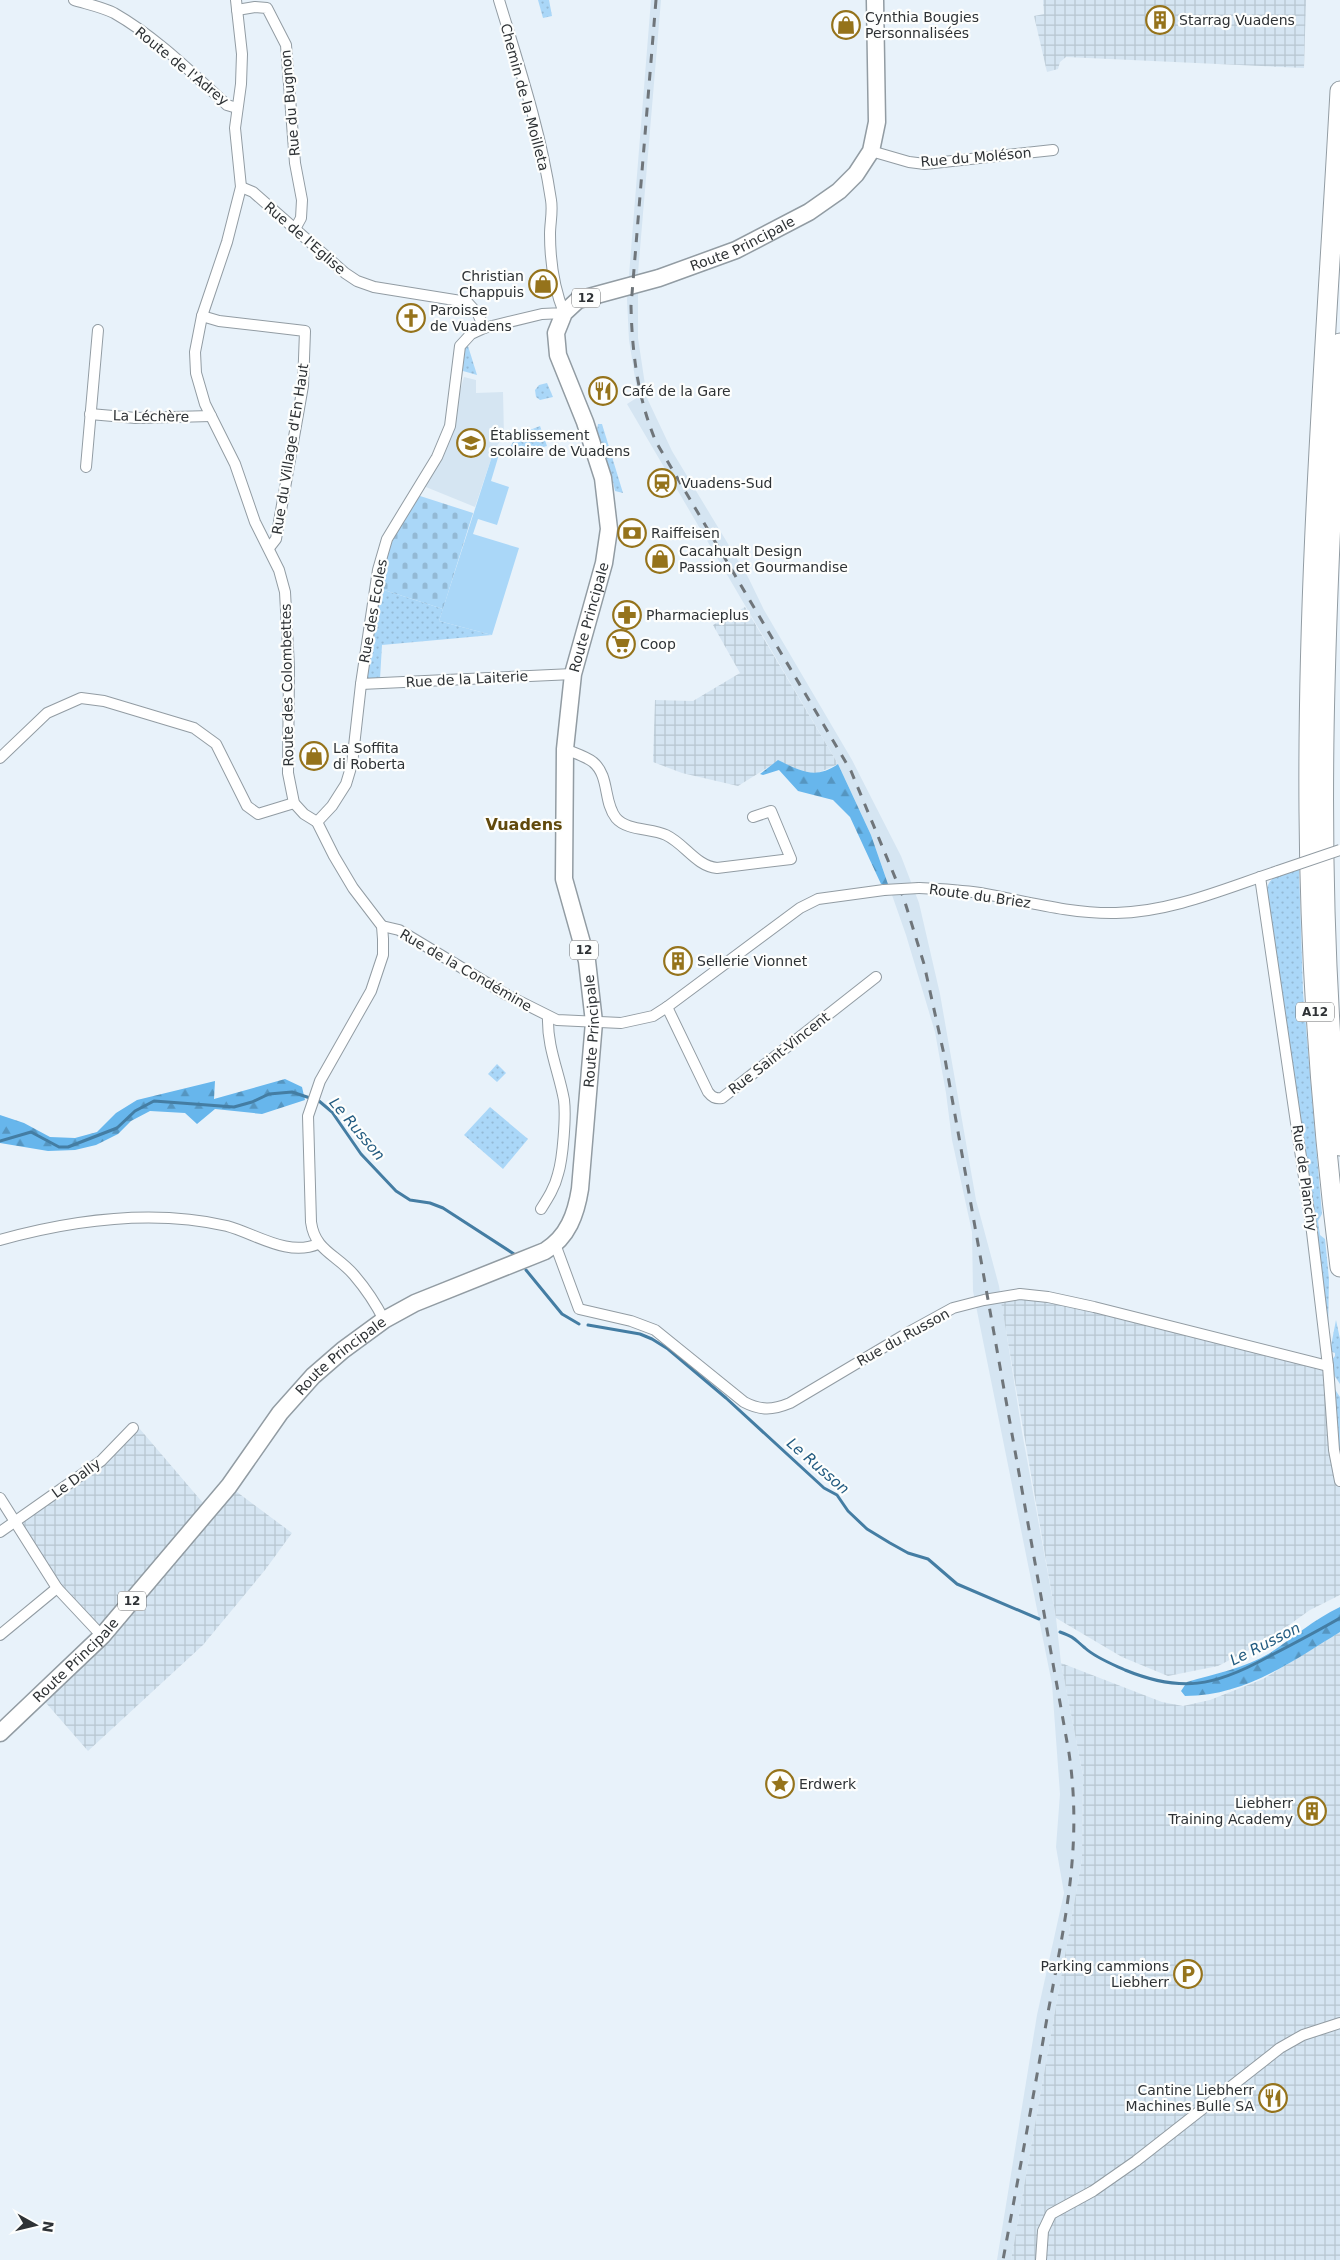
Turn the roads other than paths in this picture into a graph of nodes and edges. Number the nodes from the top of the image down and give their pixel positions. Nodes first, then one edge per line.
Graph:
1 (74, 0) edge
2 (500, 0) edge
3 (875, 0) edge
4 (236, 5) edge
5 (1340, 91) edge
6 (237, 108) junction
7 (1053, 150) dead end
8 (871, 151) junction
9 (241, 187) junction
10 (295, 230) junction
11 (564, 313) junction
12 (202, 316) junction
13 (484, 328) junction
14 (98, 330) dead end
15 (1340, 344) edge
16 (90, 414) junction
17 (211, 416) junction
18 (86, 467) dead end
19 (268, 548) junction
20 (573, 674) junction
21 (361, 684) junction
22 (566, 749) junction
23 (0, 758) edge
24 (294, 803) junction
25 (753, 818) dead end
26 (317, 822) junction
27 (1340, 850) edge
28 (1260, 877) junction
29 (382, 926) junction
30 (876, 977) dead end
31 (667, 1007) junction
32 (548, 1017) junction
33 (594, 1022) junction
34 (1340, 1146) edge
35 (541, 1209) dead end
36 (0, 1240) edge
37 (318, 1244) junction
38 (555, 1244) junction
39 (1340, 1267) edge
40 (384, 1320) junction
41 (1328, 1366) junction
42 (133, 1428) dead end
43 (1340, 1481) edge
44 (0, 1498) edge
45 (15, 1522) junction
46 (0, 1532) edge
47 (57, 1588) junction
48 (0, 1635) edge
49 (102, 1636) junction
50 (0, 1733) edge
51 (1340, 2023) edge
52 (1041, 2260) edge

1 - 6 street, Route de l'Adrey
2 - 11 street, Chemin de la Moilleta
3 - 8 main road, Route Principale / 12
4 - 6 street, Route des Colombettes
4 - 10 street, Rue du Bugnon
5 - 39 highway, A12
6 - 9 street, Route des Colombettes
7 - 8 street, Rue du Moléson
8 - 11 main road, Route Principale / 12
9 - 10 street, Rue de l'Eglise
9 - 12 street, Route des Colombettes
10 - 13 street, Rue de l'Eglise
11 - 13 street
11 - 20 main road, Route Principale / 12
12 - 17 street, Route des Colombettes
12 - 19 street, Rue du Village d'En Haut
13 - 21 street, Rue des Ecoles
14 - 16 street
15 - 34 highway, A12
16 - 17 street, La Léchère
16 - 18 street
17 - 19 street, Route des Colombettes
19 - 24 street, Route des Colombettes
20 - 21 street, Rue de la Laiterie
20 - 22 main road, Route Principale / 12
21 - 26 street, Rue des Ecoles
22 - 25 street
22 - 33 main road, Route Principale / 12
23 - 24 street
24 - 26 street
26 - 29 street
27 - 28 street, Route du Briez, bridge
28 - 31 street, Route du Briez, bridge
28 - 41 street, Rue de Planchy
29 - 32 street, Rue de la Condémine
29 - 37 street
30 - 31 street, Rue Saint-Vincent
31 - 33 street, Route du Briez
32 - 33 street, Rue de la Condémine
32 - 35 street, Rue de la Condémine
33 - 38 main road, Route Principale / 12
36 - 37 street
37 - 40 street
38 - 40 main road, Route Principale / 12
38 - 41 street, Rue du Russon
40 - 49 main road, Route Principale / 12
41 - 43 street, Rue de Planchy
42 - 45 street, Le Dally
44 - 45 street
45 - 46 street, Le Dally
45 - 47 street
47 - 48 street
47 - 49 street
49 - 50 main road, Route Principale / 12
51 - 52 street

